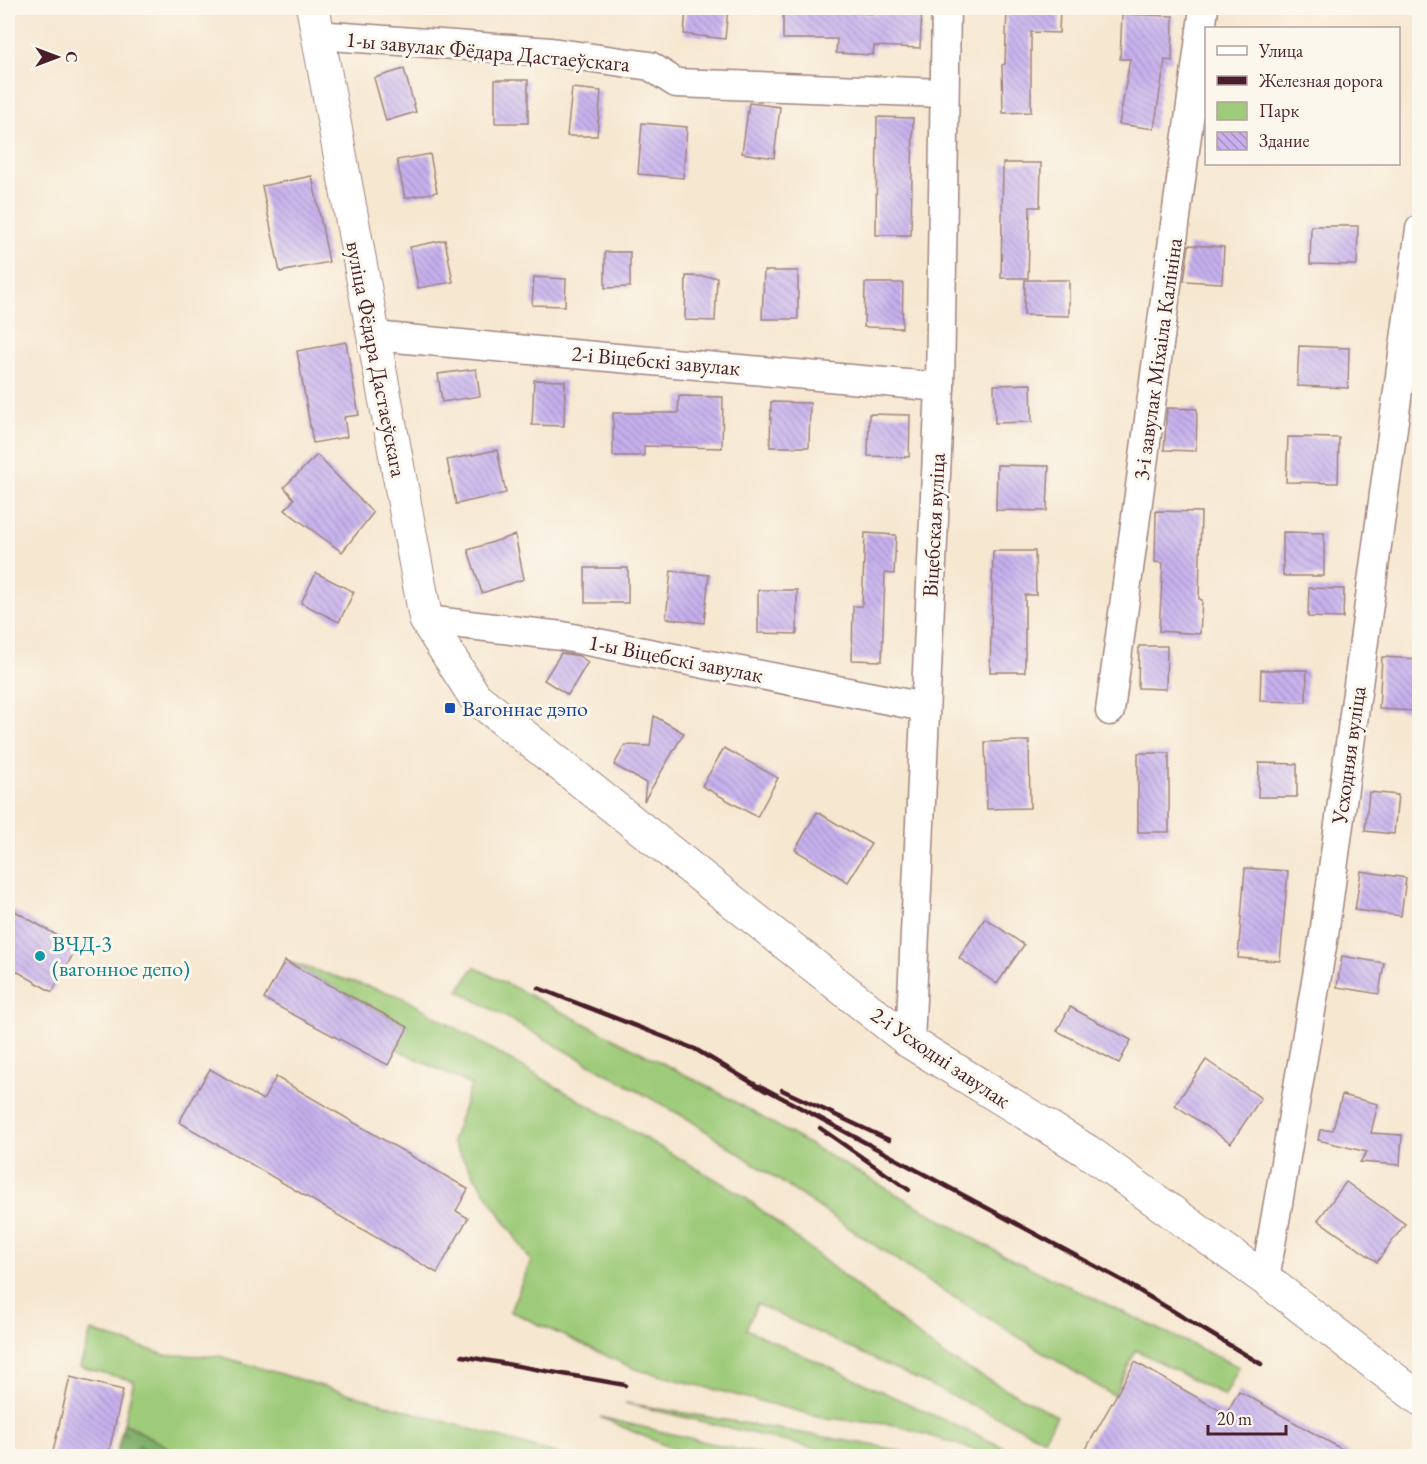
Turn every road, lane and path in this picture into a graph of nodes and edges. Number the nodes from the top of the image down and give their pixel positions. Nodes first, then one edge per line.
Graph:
1 (946, 8) edge
2 (1204, 8) edge
3 (315, 21) edge
4 (943, 93) junction
5 (1419, 229) edge
6 (373, 336) junction
7 (940, 387) junction
8 (426, 620) junction
9 (475, 697) joint
10 (924, 707) junction
11 (1110, 711) dead end
12 (910, 1042) junction
13 (1265, 1279) junction
14 (1419, 1399) edge

1 - 4 street, Віцебская вуліца
2 - 11 street, 3-і завулак Міхаіла Калініна
3 - 4 street, 1-ы завулак Фёдара Дастаеўскага
3 - 6 street, вуліца Фёдара Дастаеўскага
4 - 7 street, Віцебская вуліца
5 - 13 street, Усходняя вуліца
6 - 7 street, 2-і Віцебскі завулак
6 - 8 street, вуліца Фёдара Дастаеўскага
7 - 10 street, Віцебская вуліца
8 - 9 street, вуліца Фёдара Дастаеўскага
8 - 10 street, 1-ы Віцебскі завулак
9 - 12 street, 2-і Усходні завулак
10 - 12 street, Віцебская вуліца
12 - 13 street, 2-і Усходні завулак
13 - 14 street, 2-і Усходні завулак

